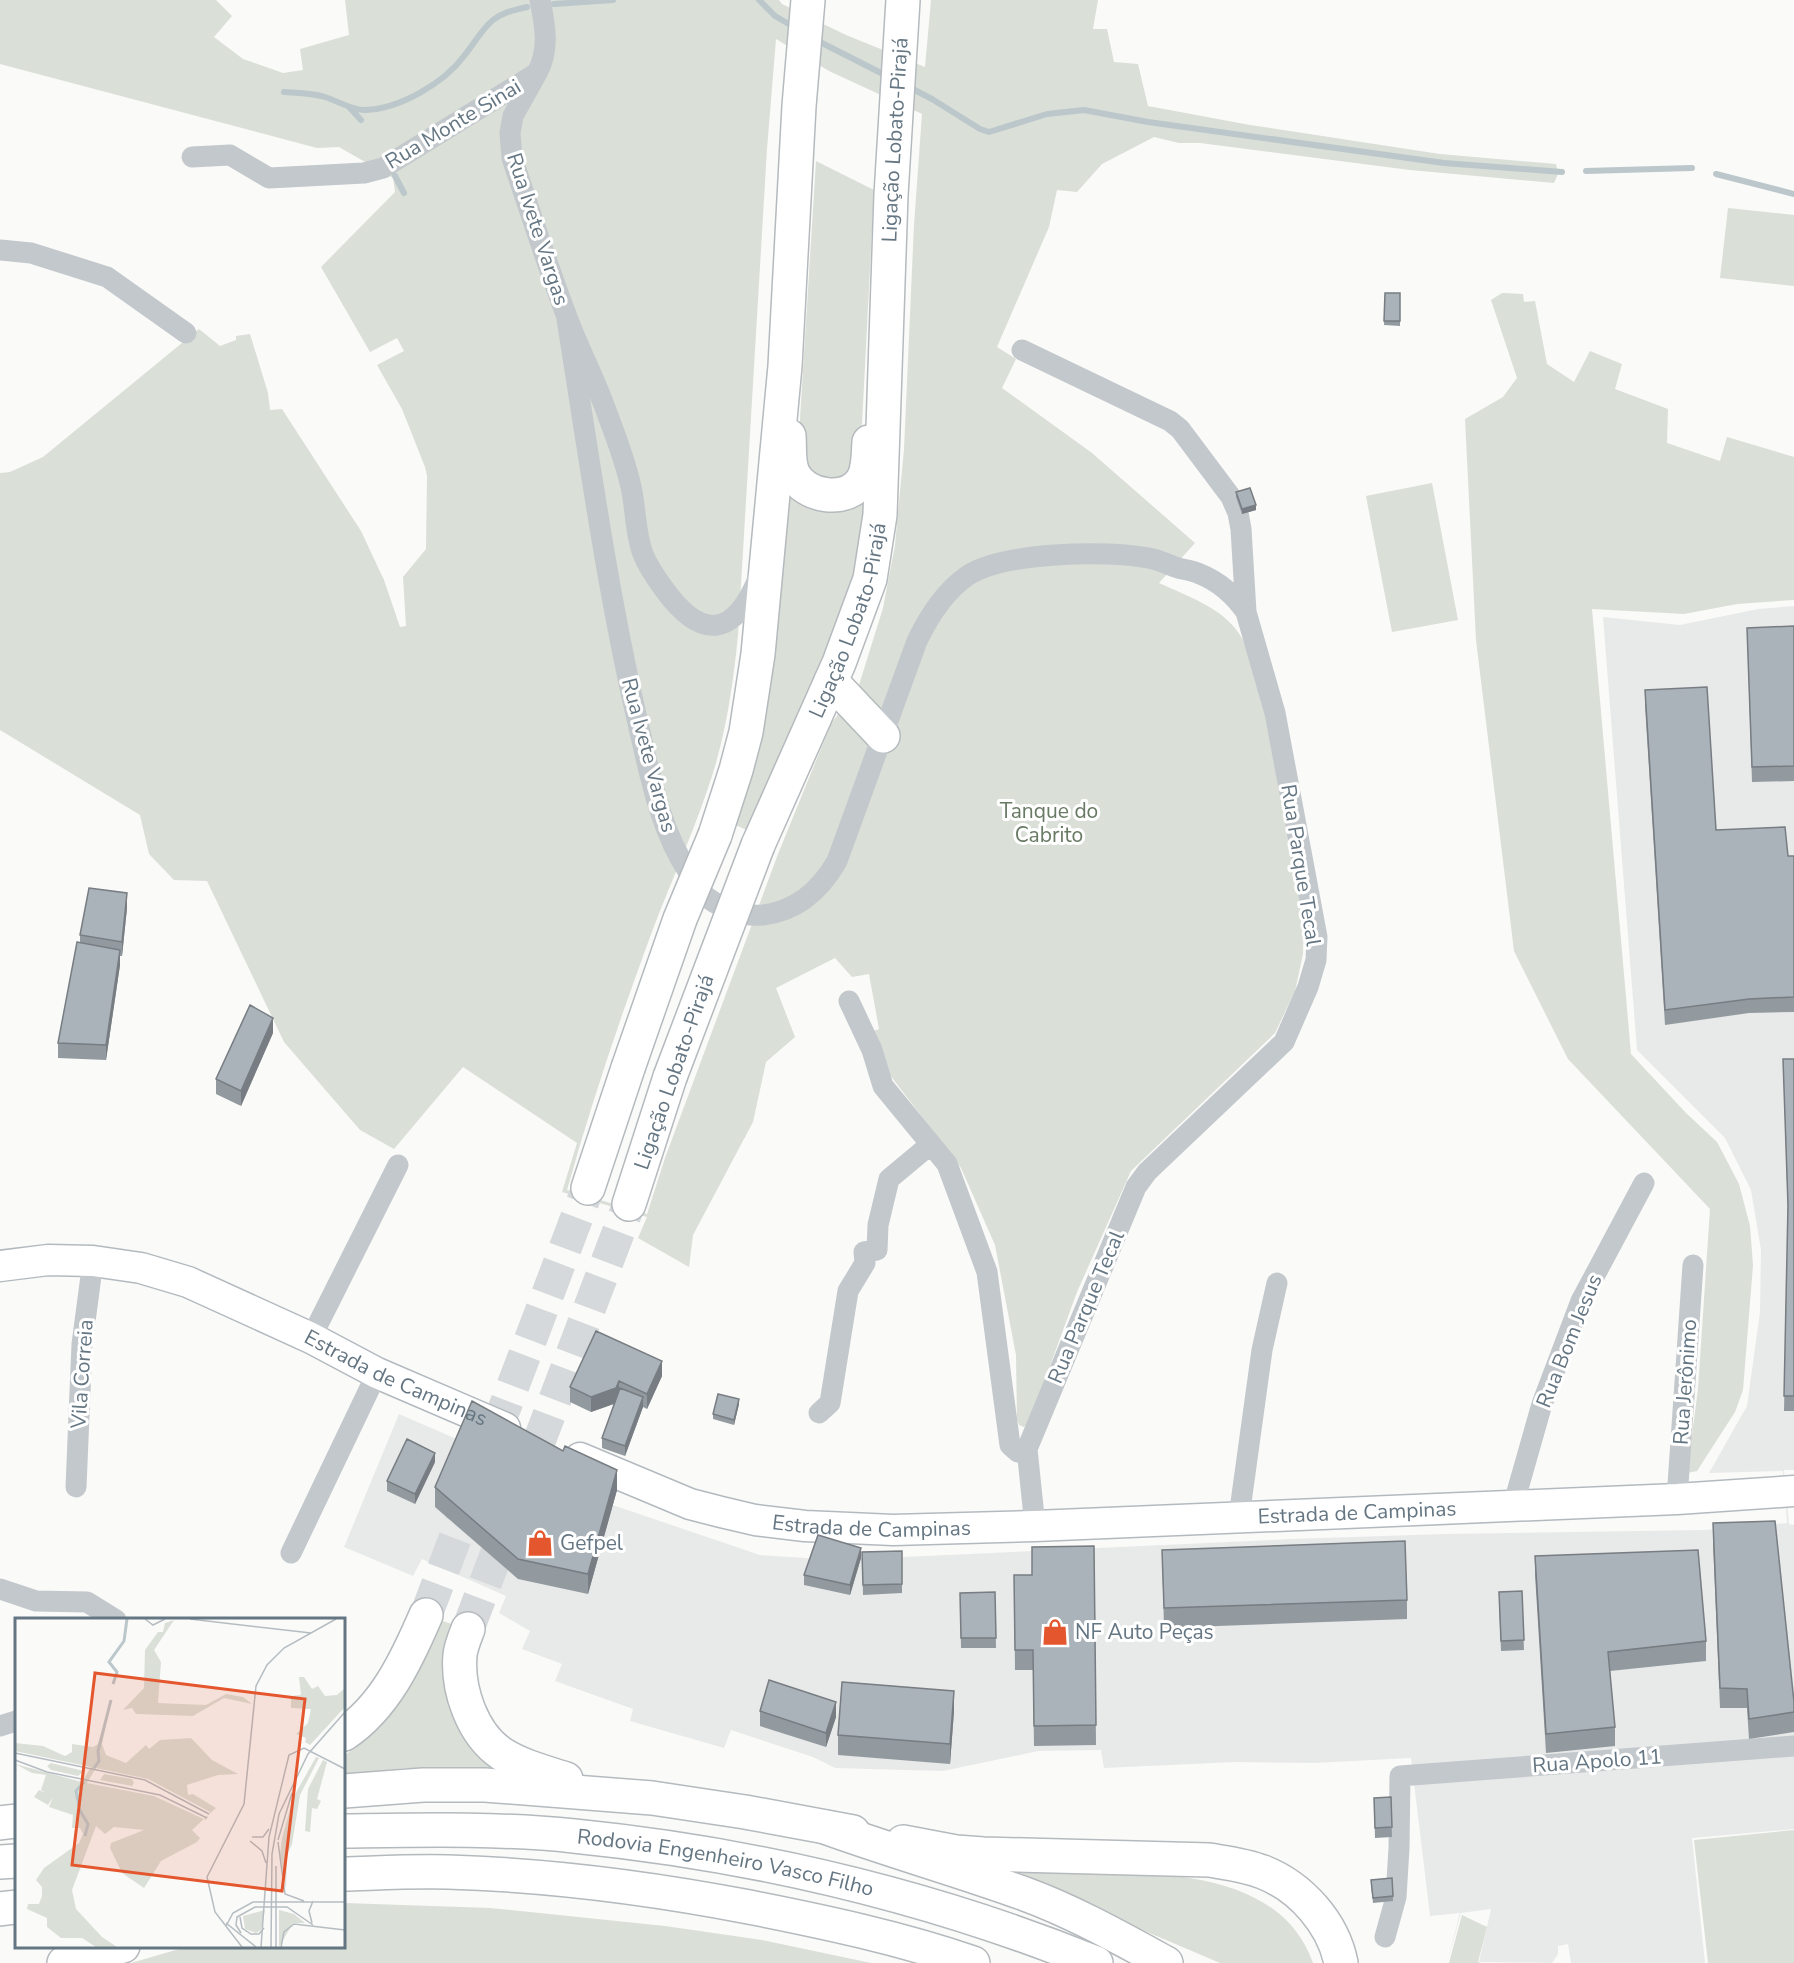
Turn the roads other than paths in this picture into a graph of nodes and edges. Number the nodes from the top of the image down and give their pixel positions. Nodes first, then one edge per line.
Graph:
1 (540, 0) edge
2 (808, 0) edge
3 (903, 0) edge
4 (537, 74) junction
5 (192, 157) dead end
6 (0, 250) edge
7 (567, 319) junction
8 (886, 325) junction
9 (186, 333) dead end
10 (1022, 350) dead end
11 (785, 366) junction
12 (768, 554) junction
13 (1246, 612) junction
14 (831, 681) junction
15 (883, 736) junction
16 (849, 1001) dead end
17 (931, 1144) junction
18 (398, 1164) dead end
19 (1644, 1184) dead end
20 (588, 1188) tunnel mouth
21 (629, 1204) tunnel mouth
22 (93, 1261) junction
23 (1693, 1265) dead end
24 (0, 1266) edge
25 (1277, 1283) dead end
26 (311, 1338) junction
27 (377, 1372) junction
28 (819, 1413) dead end
29 (1027, 1449) junction
30 (76, 1487) dead end
31 (1794, 1491) edge
32 (1677, 1499) junction
33 (1513, 1506) junction
34 (1239, 1517) junction
35 (1035, 1526) junction
36 (291, 1553) dead end
37 (0, 1589) edge
38 (426, 1615) tunnel mouth
39 (113, 1618) edge
40 (468, 1629) tunnel mouth
41 (15, 1721) edge
42 (0, 1726) edge
43 (345, 1733) edge
44 (1794, 1746) edge
45 (345, 1791) edge
46 (652, 1798) junction
47 (15, 1821) edge
48 (0, 1823) edge
49 (825, 1827) junction
50 (345, 1831) edge
51 (15, 1861) edge
52 (0, 1862) edge
53 (446, 1872) junction
54 (345, 1874) edge
55 (345, 1896) edge
56 (15, 1907) edge
57 (0, 1910) edge
58 (1385, 1937) dead end
59 (119, 1948) edge
60 (64, 1963) edge
61 (973, 1963) edge
62 (1096, 1963) edge
63 (1166, 1963) edge
64 (1341, 1963) edge

1 - 4 street, Rua Monte Sinai
2 - 11 main road, Ligação Lobato-Pirajá
3 - 8 main road, Ligação Lobato-Pirajá
4 - 5 street, Rua Monte Sinai
4 - 7 street, Rua Ivete Vargas
6 - 9 street
7 - 12 street, Rua Ivete Vargas
7 - 15 street, Rua Ivete Vargas
8 - 11 main road
8 - 14 main road, Ligação Lobato-Pirajá
10 - 13 street, Rua Parque Tecal
11 - 12 main road, Ligação Lobato-Pirajá
12 - 20 main road, Ligação Lobato-Pirajá, bridge
13 - 15 street, Rua Ivete Vargas
13 - 29 street, Rua Parque Tecal
14 - 15 main road
14 - 21 main road, Ligação Lobato-Pirajá, bridge
16 - 17 street
17 - 28 street
17 - 29 street
18 - 26 street
19 - 33 street, Rua Bom Jesus
22 - 24 main road, Estrada de Campinas
22 - 26 main road, Estrada de Campinas
22 - 30 street, Vila Correia
23 - 32 street, Rua Jerônimo
25 - 34 street
26 - 27 main road, Estrada de Campinas
27 - 35 main road, Estrada de Campinas
27 - 36 street
29 - 35 street, Rua Parque Tecal
31 - 32 main road, Estrada de Campinas
32 - 33 main road, Estrada de Campinas
33 - 34 main road, Estrada de Campinas
34 - 35 main road, Estrada de Campinas
37 - 39 street
38 - 43 main road
40 - 46 main road
41 - 42 street
44 - 58 street, Rua Apolo 11
45 - 46 main road
46 - 49 main road
47 - 48 main road
49 - 63 main road
49 - 64 main road
50 - 62 main road, Rodovia Engenheiro Vasco Filho
51 - 52 main road
53 - 54 main road, Rodovia Engenheiro Vasco Filho
53 - 55 main road
53 - 61 main road, Rodovia Engenheiro Vasco Filho
56 - 57 main road
59 - 60 main road

